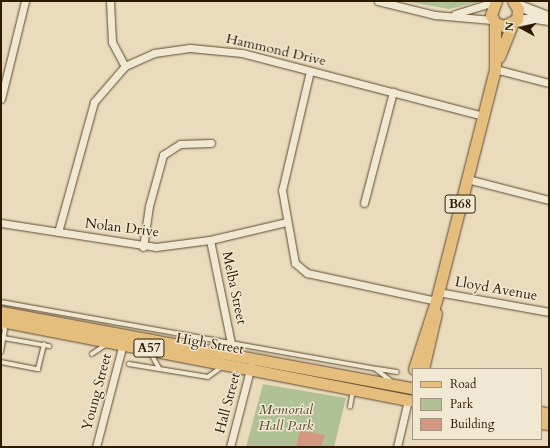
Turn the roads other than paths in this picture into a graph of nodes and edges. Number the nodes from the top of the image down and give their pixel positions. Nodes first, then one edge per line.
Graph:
1 (26, 1) edge
2 (110, 1) edge
3 (378, 1) edge
4 (495, 2) edge
5 (514, 2) edge
6 (447, 16) junction
7 (549, 17) edge
8 (549, 20) edge
9 (494, 22) junction
10 (513, 23) junction
11 (125, 66) junction
12 (495, 69) junction
13 (310, 71) junction
14 (549, 83) edge
15 (4, 86) junction
16 (393, 92) junction
17 (1, 94) edge
18 (1, 99) edge
19 (483, 116) junction
20 (211, 144) dead end
21 (467, 179) junction
22 (549, 200) edge
23 (364, 203) dead end
24 (286, 222) junction
25 (1, 223) edge
26 (58, 232) junction
27 (210, 240) junction
28 (143, 247) junction
29 (437, 296) junction
30 (1, 302) edge
31 (1, 312) edge
32 (549, 312) edge
33 (1, 321) edge
34 (4, 338) junction
35 (112, 341) junction
36 (123, 343) junction
37 (231, 343) junction
38 (44, 345) junction
39 (49, 346) dead end
40 (149, 348) junction
41 (1, 352) edge
42 (285, 353) junction
43 (92, 354) dead end
44 (1, 362) edge
45 (230, 362) junction
46 (129, 364) dead end
47 (251, 366) junction
48 (290, 367) junction
49 (414, 368) edge
50 (423, 368) edge
51 (160, 369) junction
52 (376, 369) junction
53 (397, 372) dead end
54 (412, 383) edge
55 (393, 384) junction
56 (353, 389) junction
57 (411, 394) edge
58 (350, 407) dead end
59 (96, 447) edge
60 (230, 447) edge
61 (397, 447) edge

1 - 15 street
2 - 11 street
3 - 6 street
4 - 6 street
4 - 9 main road
5 - 7 street
5 - 10 main road
6 - 9 street
8 - 10 street
9 - 10 main road
9 - 12 main road, B68
10 - 12 main road, B68
11 - 13 street, Hammond Drive
11 - 26 street, Hammond Drive
12 - 14 street
12 - 19 main road, B68
13 - 16 street, Hammond Drive
13 - 24 street
15 - 17 street
15 - 18 street
16 - 19 street, Hammond Drive
16 - 23 street
19 - 21 main road, B68
20 - 28 street
21 - 22 street
21 - 29 main road, B68
24 - 27 street, Nolan Drive
24 - 29 street, Lloyd Avenue
25 - 26 street, Nolan Drive
26 - 28 street, Nolan Drive
27 - 28 street, Nolan Drive
27 - 37 street, Melba Street
29 - 32 street, Lloyd Avenue
29 - 49 main road, B68
29 - 50 main road, B68
30 - 37 lane
31 - 48 main road, High Street
33 - 34 lane
33 - 35 main road, High Street / A57
34 - 38 lane
34 - 41 lane
35 - 36 main road, High Street / A57
35 - 43 lane
36 - 40 main road, High Street / A57
36 - 59 street, Young Street
37 - 42 lane
38 - 39 lane
38 - 44 lane
40 - 45 main road, High Street / A57
40 - 51 lane
42 - 48 lane
42 - 52 lane
45 - 47 main road, High Street / A57
45 - 51 lane
46 - 51 lane
47 - 56 main road, High Street / A57
47 - 60 street, Hall Street
48 - 55 main road, High Street
52 - 53 lane
52 - 55 lane
54 - 57 main road
55 - 57 main road, High Street
56 - 57 main road, High Street / A57
56 - 58 lane
57 - 61 street

